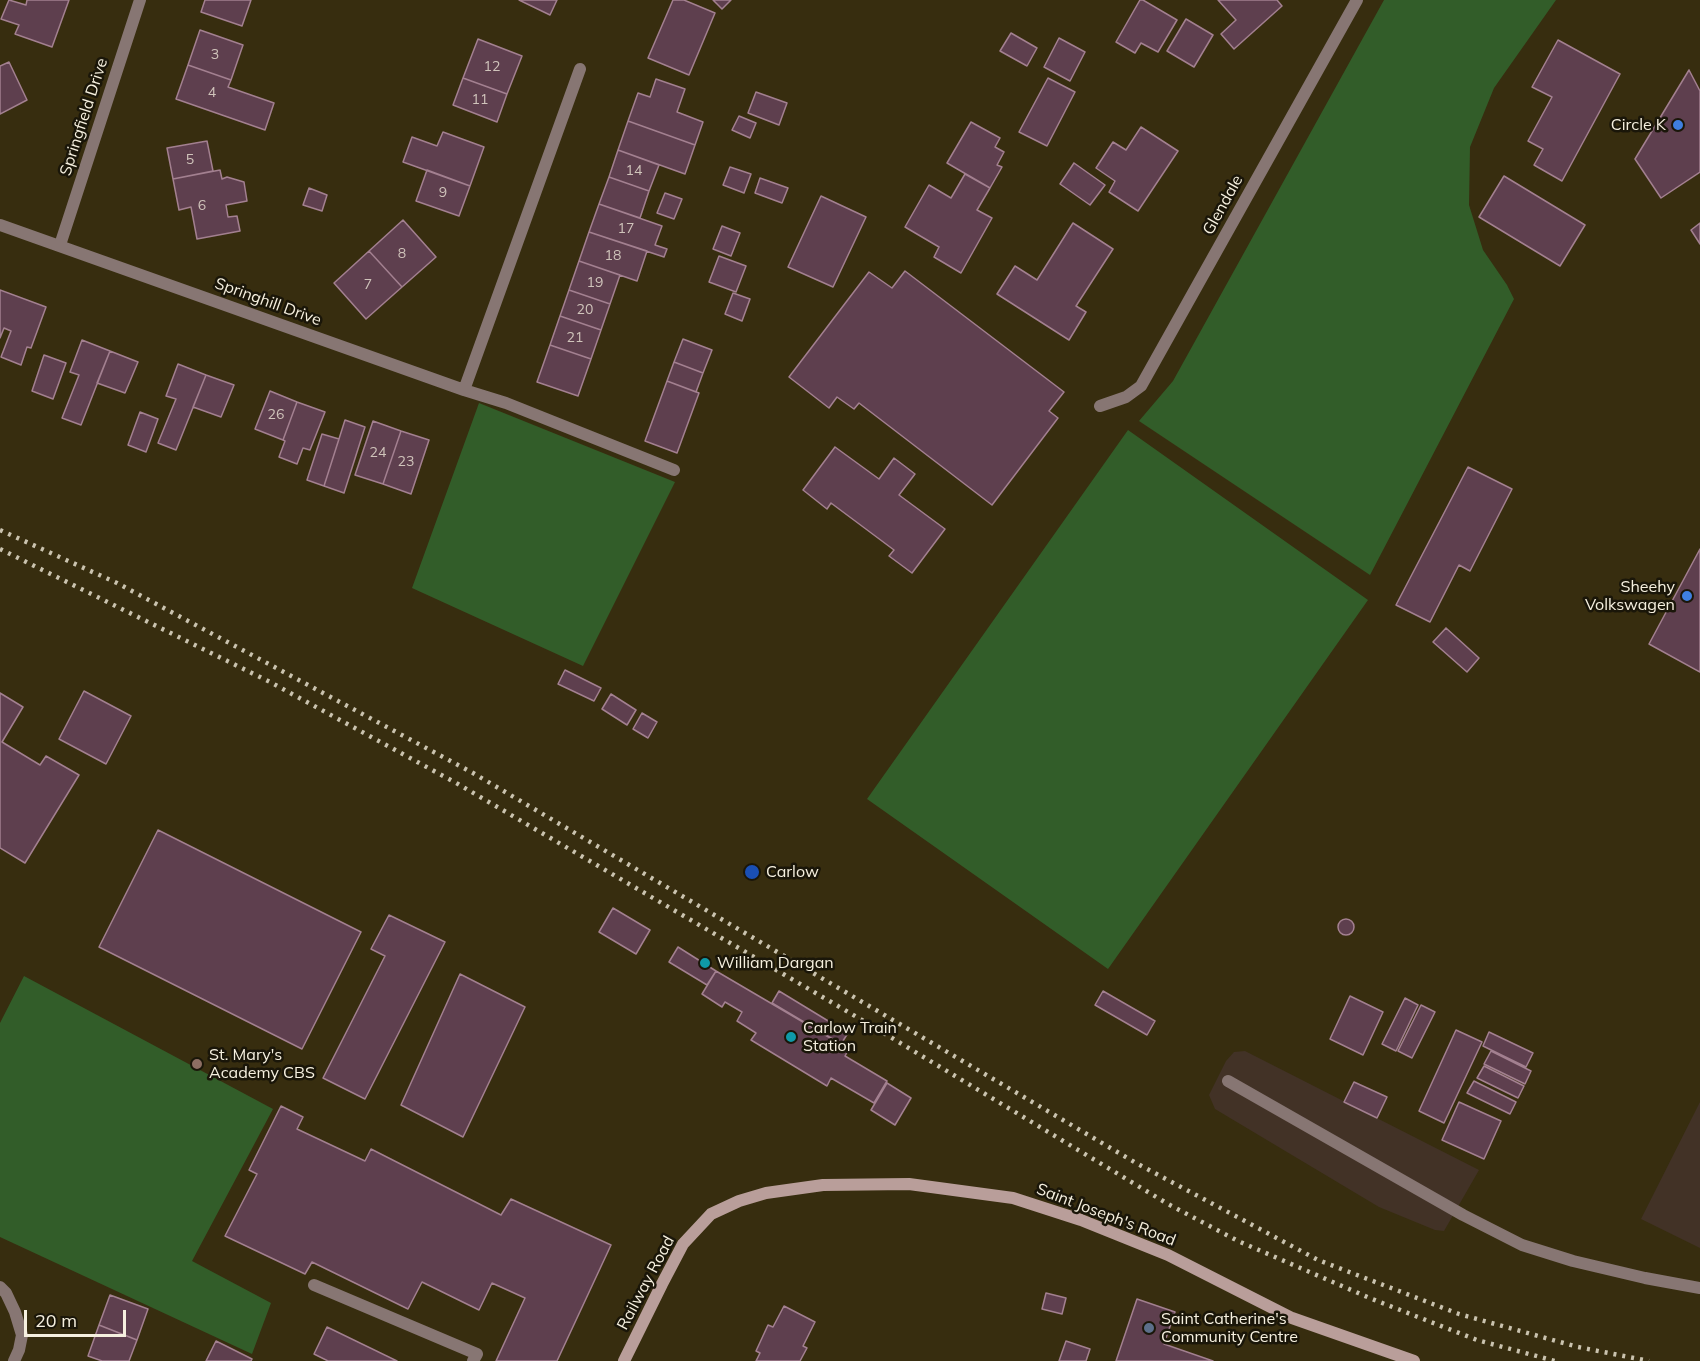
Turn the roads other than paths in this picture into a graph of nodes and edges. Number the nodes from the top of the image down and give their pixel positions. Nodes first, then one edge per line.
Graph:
1 (140, 0) edge
2 (1357, 0) edge
3 (580, 69) dead end
4 (0, 225) edge
5 (60, 245) junction
6 (464, 390) junction
7 (1100, 406) dead end
8 (674, 470) dead end
9 (1228, 1081) dead end
10 (766, 1193) joint
11 (314, 1285) dead end
12 (0, 1287) edge
13 (1700, 1288) edge
14 (14, 1361) edge
15 (473, 1361) edge
16 (624, 1361) edge
17 (1414, 1361) edge

1 - 5 street, Springfield Drive
2 - 7 street, Glendale
3 - 6 street
4 - 5 street, Springhill Drive
5 - 6 street, Springhill Drive
6 - 8 street, Springhill Drive
9 - 13 street
10 - 16 street, Railway Road
10 - 17 street, Saint Joseph's Road
11 - 15 street
12 - 14 street

